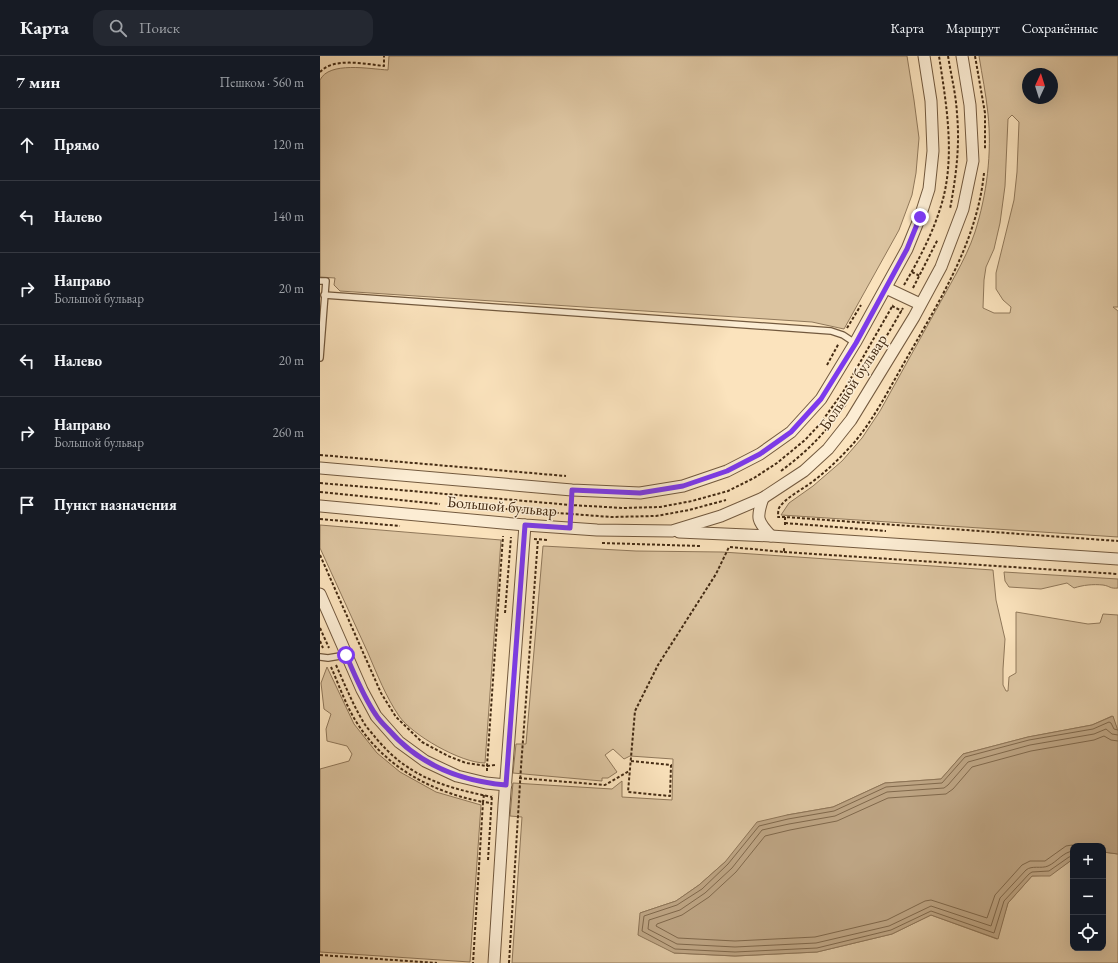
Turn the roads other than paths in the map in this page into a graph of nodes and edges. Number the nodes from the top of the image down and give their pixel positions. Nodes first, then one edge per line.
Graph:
1 (924, 56) edge
2 (962, 56) edge
3 (320, 281) edge
4 (886, 288) junction
5 (324, 295) junction
6 (920, 304) junction
7 (322, 312) edge
8 (856, 343) junction
9 (320, 358) edge
10 (320, 468) edge
11 (763, 498) junction
12 (320, 506) edge
13 (525, 525) junction
14 (672, 531) junction
15 (771, 536) junction
16 (1118, 559) edge
17 (320, 594) edge
18 (346, 655) junction
19 (320, 657) edge
20 (506, 781) junction
21 (494, 963) edge

1 - 4 street, Большой бульвар
2 - 6 street, Большой бульвар
3 - 5 lane
4 - 6 street
4 - 8 street, Большой бульвар
5 - 7 lane
5 - 8 lane
6 - 11 street, Большой бульвар
7 - 9 lane
8 - 10 street, Большой бульвар
11 - 14 street, Большой бульвар
11 - 15 street
12 - 13 street, Большой бульвар
13 - 14 street, Большой бульвар
13 - 20 street
14 - 15 street
15 - 16 street
17 - 18 street
18 - 19 lane
18 - 20 street
20 - 21 street

